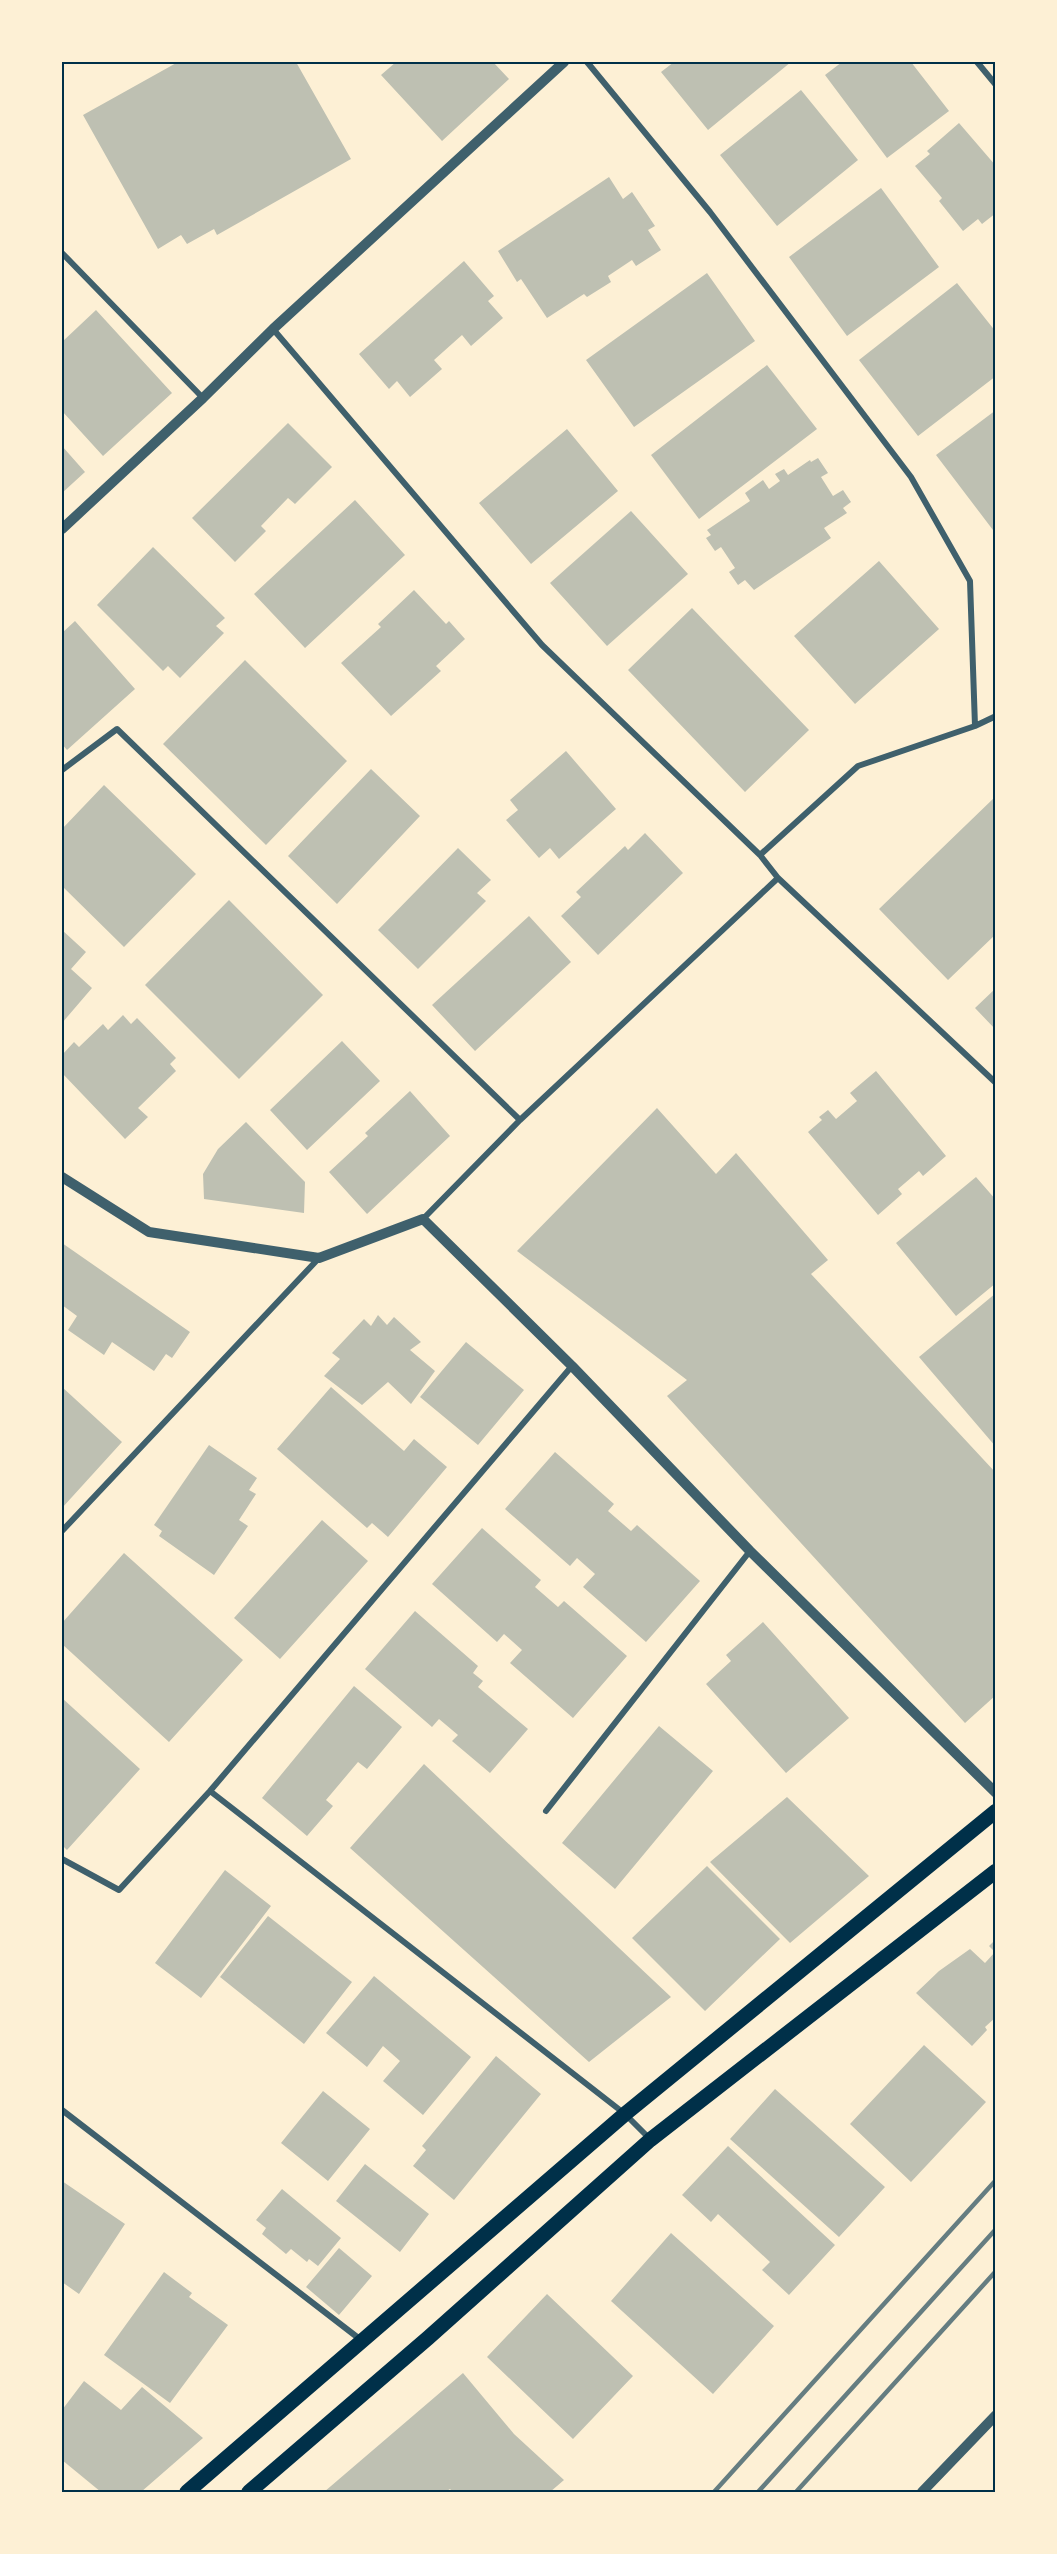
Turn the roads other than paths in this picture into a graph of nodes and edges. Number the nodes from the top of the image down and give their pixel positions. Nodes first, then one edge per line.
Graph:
1 (564, 62) edge
2 (587, 62) edge
3 (977, 62) edge
4 (996, 85) edge
5 (62, 253) edge
6 (273, 328) junction
7 (202, 399) junction
8 (62, 529) edge
9 (996, 716) edge
10 (975, 726) junction
11 (62, 770) edge
12 (760, 855) junction
13 (778, 878) junction
14 (996, 1083) edge
15 (520, 1120) junction
16 (62, 1177) edge
17 (423, 1219) junction
18 (319, 1258) junction
19 (572, 1366) junction
20 (62, 1532) edge
21 (750, 1551) junction
22 (210, 1791) junction
23 (996, 1793) edge
24 (546, 1811) dead end
25 (996, 1812) edge
26 (62, 1859) edge
27 (996, 1871) edge
28 (62, 2109) edge
29 (625, 2114) junction
30 (650, 2140) junction
31 (361, 2341) junction
32 (995, 2418) edge
33 (187, 2493) edge
34 (249, 2493) edge
35 (922, 2493) edge

1 - 6 street
2 - 10 street
3 - 4 street
5 - 7 street
6 - 7 street
6 - 12 street
7 - 8 street
9 - 10 street
10 - 12 street
11 - 15 street
12 - 13 street
13 - 14 street
13 - 15 street
15 - 17 street
16 - 18 street
17 - 18 street
17 - 19 street
18 - 20 street
19 - 21 street
19 - 22 street
21 - 23 street
21 - 24 street
22 - 26 street
22 - 29 street
25 - 29 main road
27 - 30 main road
28 - 31 street
29 - 30 street
29 - 31 main road
30 - 34 main road
31 - 33 main road
32 - 35 street

